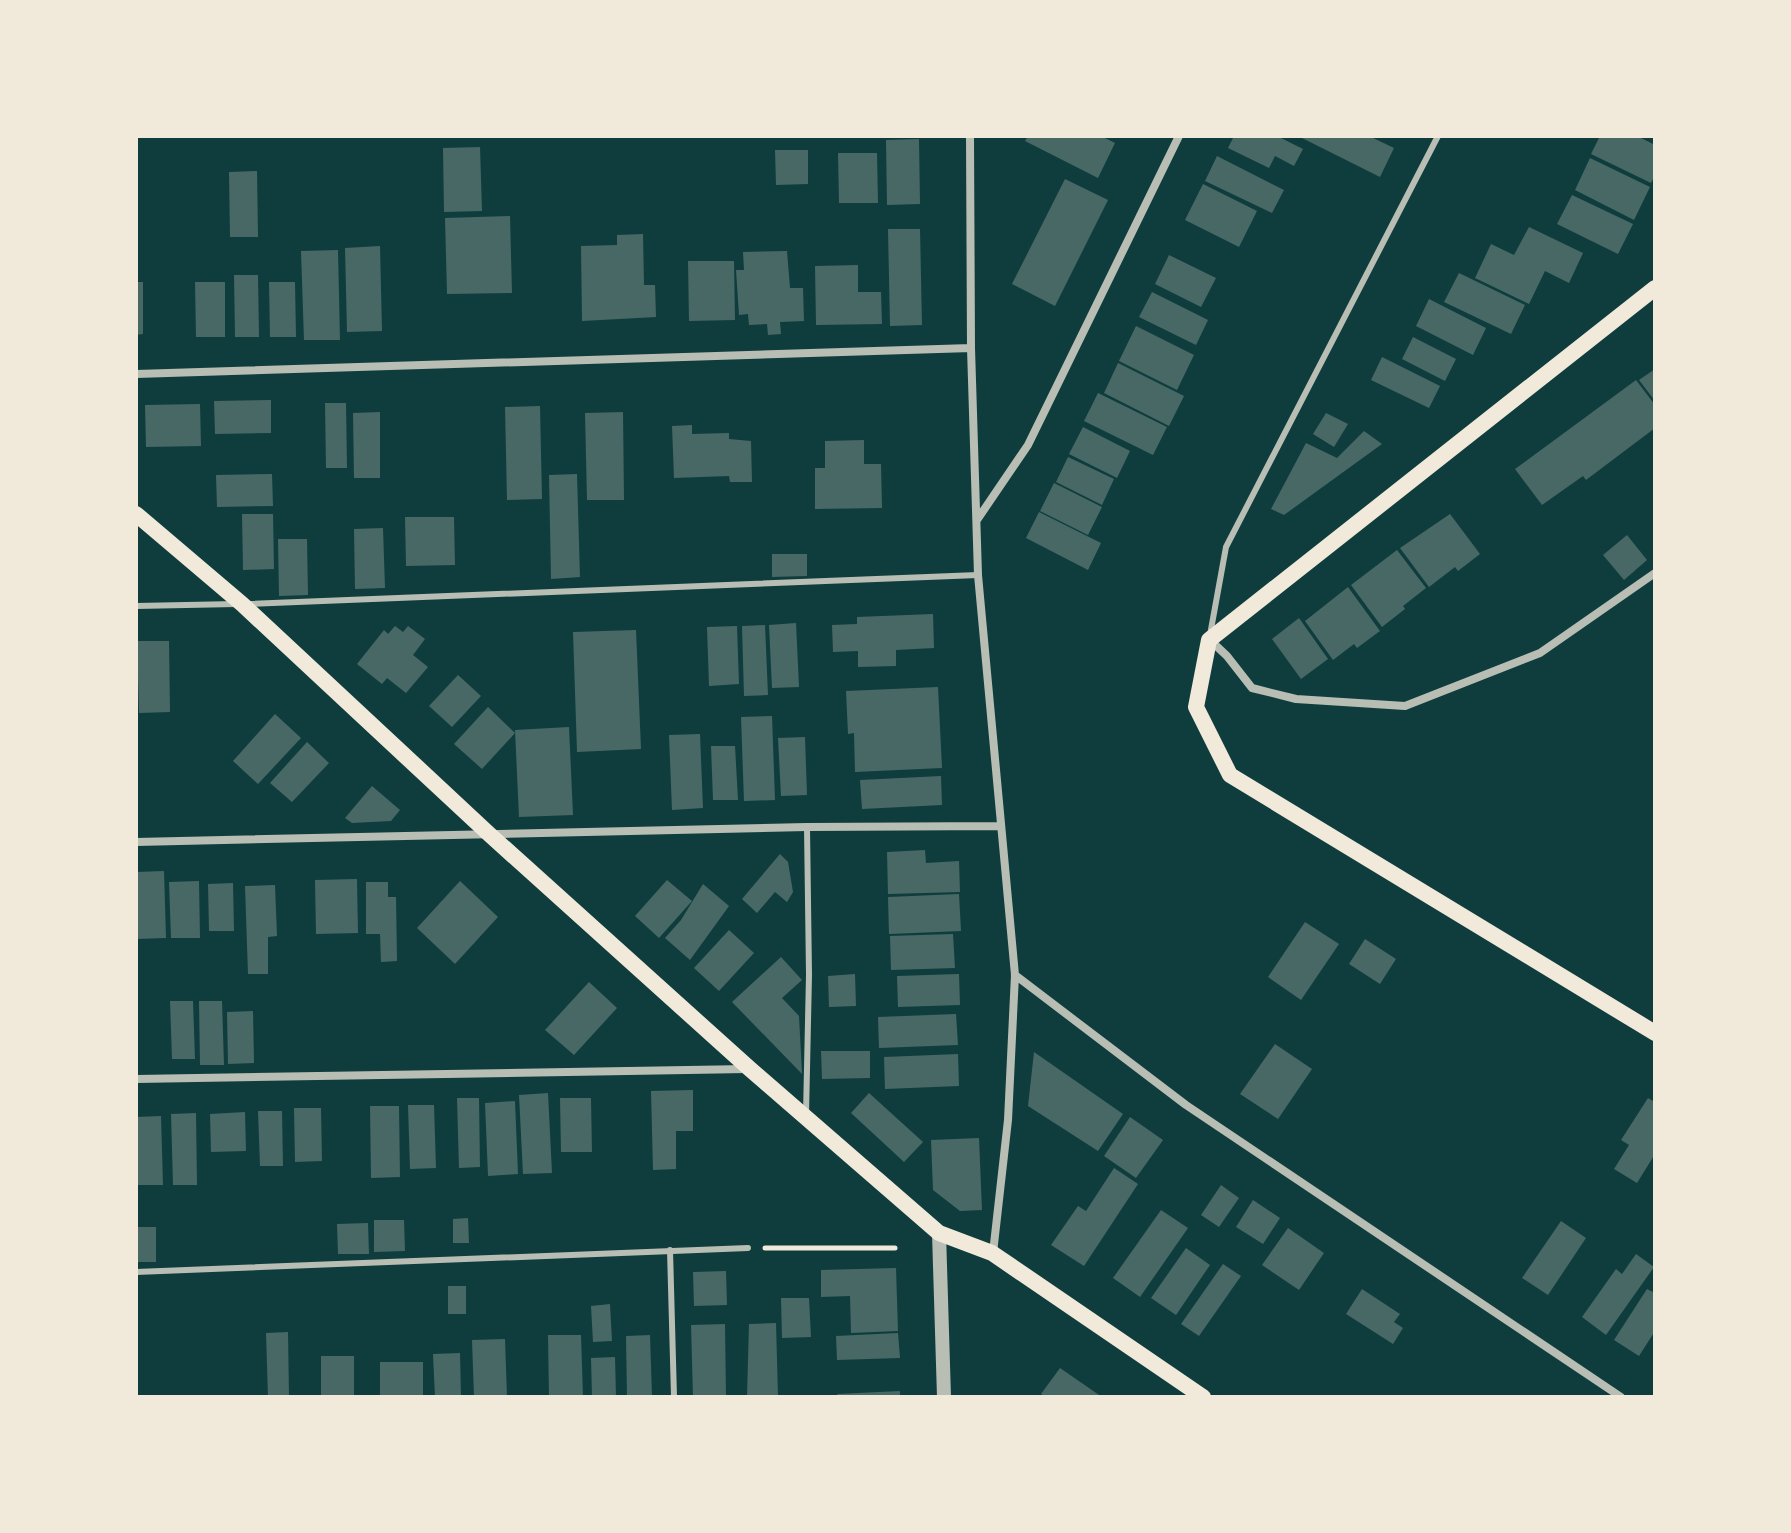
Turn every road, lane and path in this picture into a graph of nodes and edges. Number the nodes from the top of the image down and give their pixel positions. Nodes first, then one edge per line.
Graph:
1 (970, 136) edge
2 (1179, 136) edge
3 (1438, 136) edge
4 (1655, 288) edge
5 (971, 348) junction
6 (136, 374) edge
7 (136, 514) edge
8 (976, 522) junction
9 (1655, 573) edge
10 (978, 575) junction
11 (242, 604) junction
12 (136, 606) edge
13 (1209, 640) junction
14 (1000, 826) junction
15 (807, 827) junction
16 (489, 834) junction
17 (136, 842) edge
18 (1015, 975) junction
19 (1655, 1033) edge
20 (750, 1069) junction
21 (136, 1079) edge
22 (806, 1118) junction
23 (939, 1233) junction
24 (748, 1248) joint
25 (895, 1248) dead end
26 (670, 1250) junction
27 (992, 1253) junction
28 (136, 1272) edge
29 (674, 1397) edge
30 (944, 1397) edge
31 (1203, 1397) edge
32 (1621, 1397) edge

1 - 5 street
2 - 8 street
3 - 13 lane
4 - 13 main road
5 - 6 street
5 - 8 street
7 - 11 main road
8 - 10 street
9 - 13 street
10 - 11 lane
10 - 14 street
11 - 12 lane
11 - 16 main road
13 - 19 main road
14 - 15 street
14 - 18 street
15 - 16 street
15 - 22 lane
16 - 17 street
16 - 20 main road
18 - 27 street
18 - 32 street
20 - 21 street
20 - 22 main road
22 - 23 main road
23 - 27 main road
23 - 30 street
24 - 25 path
24 - 26 lane
26 - 28 lane
26 - 29 lane
27 - 31 main road

